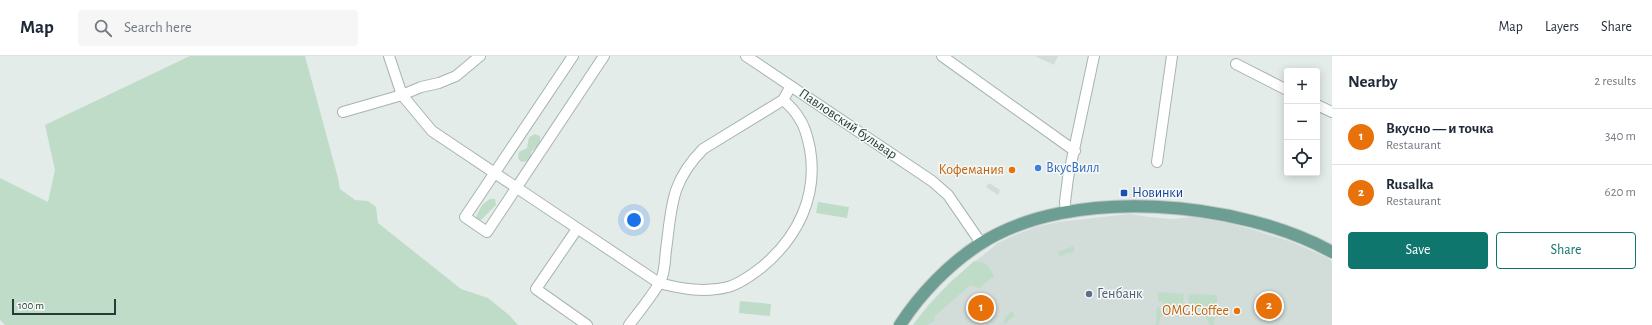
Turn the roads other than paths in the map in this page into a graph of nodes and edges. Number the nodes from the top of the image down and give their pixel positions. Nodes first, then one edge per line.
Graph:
1 (389, 56) edge
2 (480, 56) edge
3 (573, 56) edge
4 (604, 56) edge
5 (746, 56) edge
6 (942, 56) edge
7 (1094, 56) edge
8 (1172, 56) edge
9 (1236, 64) dead end
10 (791, 86) junction
11 (1284, 88) edge
12 (402, 95) junction
13 (783, 100) junction
14 (1320, 106) edge
15 (343, 112) dead end
16 (1332, 112) edge
17 (1075, 151) junction
18 (1157, 162) dead end
19 (494, 174) junction
20 (516, 189) junction
21 (1066, 213) junction
22 (577, 229) junction
23 (981, 243) junction
24 (1332, 252) edge
25 (659, 284) junction
26 (587, 325) edge
27 (629, 325) edge
28 (900, 325) edge

1 - 12 street
2 - 12 street
3 - 19 street
4 - 20 street
5 - 10 street, Павловский бульвар
6 - 17 street
7 - 17 street
8 - 18 street
9 - 11 street
10 - 13 street
10 - 23 street, Павловский бульвар
12 - 15 street
12 - 19 street
13 - 25 street
13 - 25 street
14 - 16 street
17 - 21 street
19 - 20 street
19 - 20 street
20 - 22 street
21 - 23 main road
21 - 24 main road
22 - 25 street
22 - 26 street
23 - 28 main road
25 - 27 street

